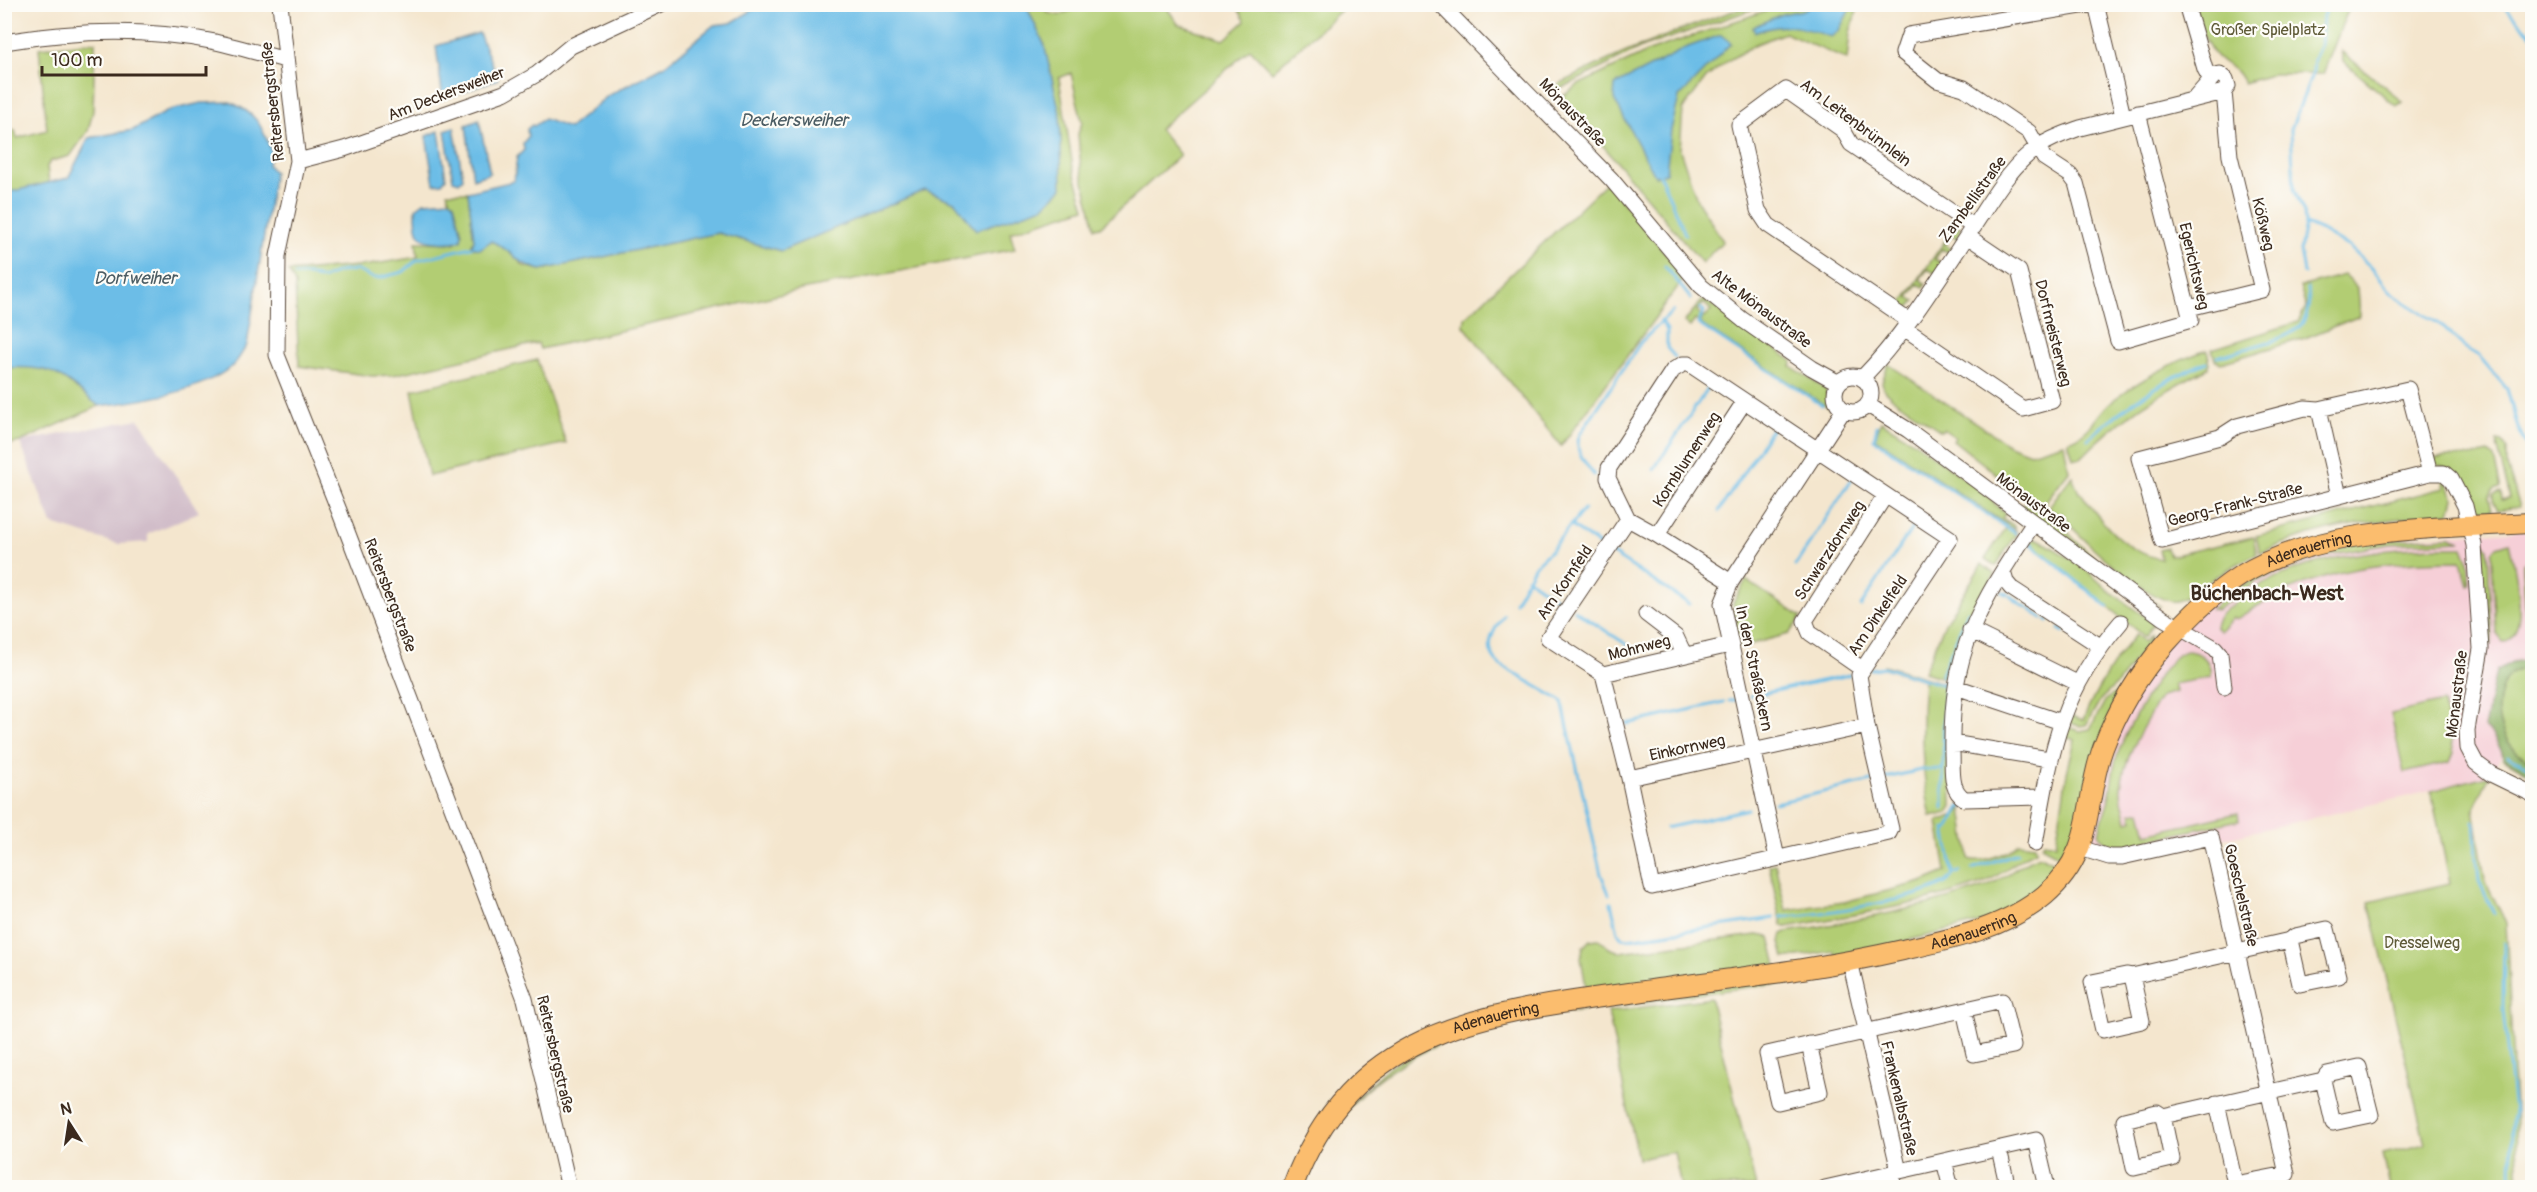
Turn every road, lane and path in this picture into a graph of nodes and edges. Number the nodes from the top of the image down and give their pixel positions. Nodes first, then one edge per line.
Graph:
1 (280, 4) edge
2 (661, 4) edge
3 (1440, 4) edge
4 (2094, 4) edge
5 (2186, 4) edge
6 (638, 9) edge
7 (4, 42) edge
8 (286, 60) junction
9 (2210, 78) junction
10 (2224, 92) junction
11 (2195, 98) junction
12 (2130, 115) junction
13 (2038, 147) junction
14 (298, 161) junction
15 (1971, 231) junction
16 (1672, 252) joint
17 (2189, 308) junction
18 (1906, 324) junction
19 (1862, 378) junction
20 (1839, 383) junction
21 (1744, 402) junction
22 (1868, 405) junction
23 (2319, 409) junction
24 (1843, 411) junction
25 (1817, 449) junction
26 (2430, 473) junction
27 (1886, 496) junction
28 (2339, 496) junction
29 (1628, 519) junction
30 (2532, 523) edge
31 (2033, 524) junction
32 (2470, 527) junction
33 (1657, 534) junction
34 (2003, 572) junction
35 (1731, 582) junction
36 (1646, 614) dead end
37 (2121, 622) dead end
38 (2179, 627) junction
39 (1970, 630) junction
40 (1730, 645) junction
41 (2100, 646) junction
42 (1684, 654) junction
43 (1862, 669) junction
44 (1603, 674) junction
45 (2077, 683) junction
46 (1956, 687) junction
47 (2224, 687) dead end
48 (2061, 722) junction
49 (1867, 726) junction
50 (1952, 743) junction
51 (1754, 752) junction
52 (2049, 759) junction
53 (1629, 778) junction
54 (2532, 794) edge
55 (2043, 797) junction
56 (2035, 844) dead end
57 (2080, 848) junction
58 (1777, 858) junction
59 (2290, 940) dead end
60 (2237, 952) junction
61 (1850, 961) junction
62 (2132, 976) dead end
63 (1964, 1010) dead end
64 (1866, 1032) junction
65 (1809, 1044) dead end
66 (2322, 1080) dead end
67 (2268, 1091) junction
68 (2217, 1103) junction
69 (2163, 1116) dead end
70 (1999, 1149) junction
71 (1944, 1161) junction
72 (1895, 1177) edge
73 (2236, 1186) edge
74 (1834, 1187) edge
75 (569, 1188) edge
76 (1292, 1188) edge
77 (1951, 1188) edge
78 (2008, 1188) edge
79 (2044, 1188) edge

1 - 8 street, Reitersbergstraße
2 - 6 street, Am Deckersweiher
3 - 16 street, Mönaustraße
4 - 12 street, Egerichtsweg
4 - 13 street
5 - 9 street
6 - 14 street, Am Deckersweiher
7 - 8 street
8 - 14 street, Reitersbergstraße
9 - 10 street
9 - 11 street
10 - 11 street, Zambellistraße
10 - 17 street, Kößweg
11 - 12 street, Zambellistraße
12 - 13 street, Zambellistraße
12 - 17 street, Egerichtsweg
13 - 15 street, Zambellistraße
13 - 17 street, Egerichtsweg
14 - 75 street, Reitersbergstraße
15 - 18 street, Zambellistraße
15 - 18 street, Dorfmeisterweg
15 - 18 street, Am Leitenbrünnlein
16 - 20 street, Alte Mönaustraße
18 - 19 street, Zambellistraße
19 - 20 street
19 - 22 street
20 - 24 street
21 - 25 street
21 - 29 street
21 - 33 street, Kornblumenweg
22 - 24 street
22 - 31 street, Mönaustraße
23 - 26 street, Georg-Frank-Straße
23 - 28 street
23 - 28 street, Georg-Frank-Straße
24 - 25 street, In den Straßäckern
25 - 27 street, Am Dinkelfeld
25 - 35 street, In den Straßäckern
26 - 28 street, Georg-Frank-Straße
26 - 32 street
27 - 43 street, Schwarzdornweg
27 - 43 street, Am Dinkelfeld
29 - 33 street, Kornblumenweg
29 - 44 street, Am Kornfeld
30 - 32 main road, Adenauerring
31 - 34 street
31 - 38 street, Mönaustraße
32 - 38 main road, Adenauerring
32 - 54 street, Mönaustraße
33 - 35 street, Kornblumenweg
34 - 39 street
34 - 41 street
35 - 40 street, In den Straßäckern
36 - 42 street, Mohnweg
37 - 41 street
38 - 47 street, Mönaustraße
38 - 57 main road, Adenauerring
39 - 45 street
39 - 46 street
40 - 42 street, Mohnweg
40 - 51 street, In den Straßäckern
41 - 45 street
42 - 44 street, Mohnweg
43 - 49 street, Am Dinkelfeld
44 - 53 street
45 - 48 street
46 - 48 street
46 - 50 street
48 - 52 street
49 - 51 street, Einkornweg
49 - 58 street, Am Dinkelfeld
50 - 52 street
50 - 55 street
51 - 53 street, Einkornweg
51 - 58 street, In den Straßäckern
52 - 55 street
53 - 58 street
55 - 56 street
57 - 60 street, Goeschelstraße
57 - 61 main road, Adenauerring
59 - 60 street
60 - 62 street
60 - 67 street, Goeschelstraße
61 - 64 street, Frankenalbstraße
61 - 76 main road, Adenauerring
63 - 64 street
64 - 65 street
64 - 72 street, Frankenalbstraße
66 - 67 street
67 - 68 street
67 - 73 street, Goeschelstraße
68 - 69 street
68 - 73 street, Goeschelstraße
70 - 71 street
70 - 78 street
70 - 79 street
71 - 72 street, Frankenalbstraße
71 - 77 street, Frankenalbstraße
72 - 74 street

